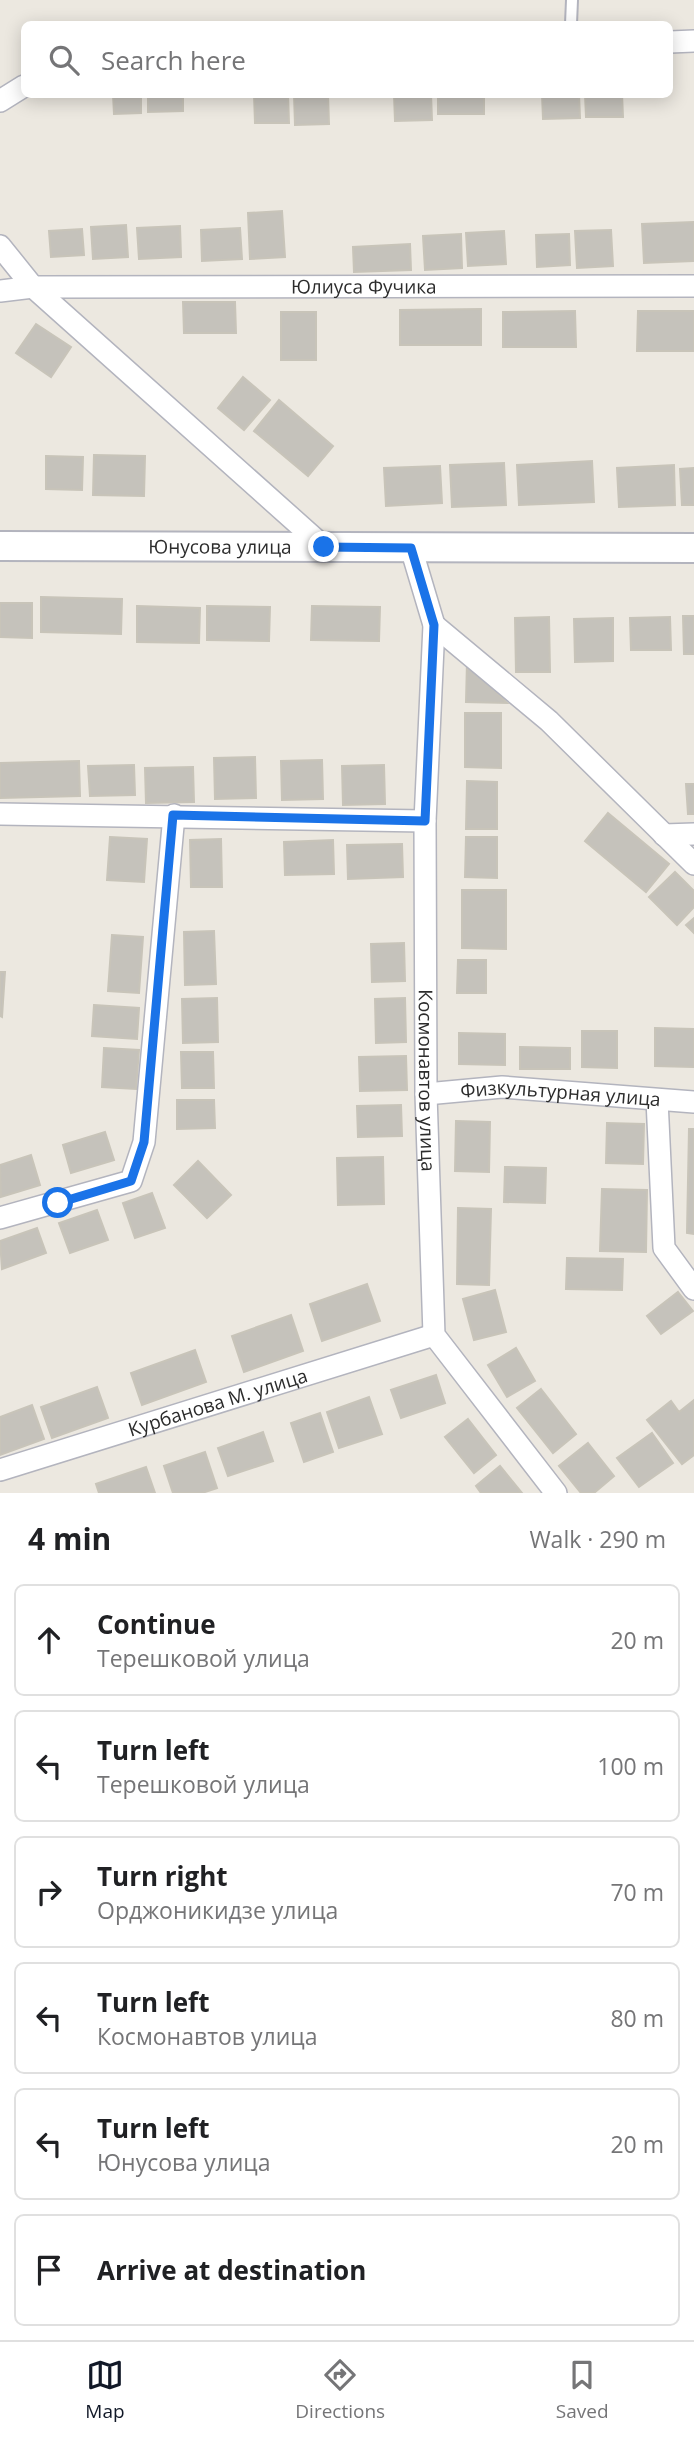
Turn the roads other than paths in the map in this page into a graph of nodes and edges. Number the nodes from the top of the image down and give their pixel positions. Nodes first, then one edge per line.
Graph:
1 (572, 0) edge
2 (571, 21) edge
3 (673, 41) edge
4 (694, 41) edge
5 (21, 88) edge
6 (0, 101) edge
7 (0, 246) edge
8 (694, 286) edge
9 (33, 287) junction
10 (0, 291) edge
11 (0, 547) edge
12 (324, 547) junction
13 (411, 548) junction
14 (694, 548) edge
15 (434, 625) junction
16 (0, 814) edge
17 (173, 815) junction
18 (425, 821) junction
19 (694, 834) edge
20 (664, 835) junction
21 (694, 864) edge
22 (426, 1094) junction
23 (657, 1100) junction
24 (694, 1102) edge
25 (0, 1218) edge
26 (694, 1289) edge
27 (433, 1335) junction
28 (0, 1470) edge
29 (556, 1493) edge

1 - 2 lane
3 - 4 street
5 - 6 street
7 - 9 street
8 - 9 street, Юлиуса Фучика
9 - 10 street, Юлиуса Фучика
9 - 12 street
11 - 12 main road, Юнусова улица
12 - 13 main road, Юнусова улица
13 - 14 main road, Юнусова улица
13 - 15 street, Космонавтов улица
15 - 18 street, Космонавтов улица
15 - 20 street
16 - 17 street
17 - 18 street
17 - 25 street
18 - 22 street, Космонавтов улица
19 - 20 street
20 - 21 street
22 - 23 street, Физкультурная улица
22 - 27 street, Космонавтов улица
23 - 24 street, Физкультурная улица
23 - 26 street
27 - 28 street, Курбанова М. улица
27 - 29 street

